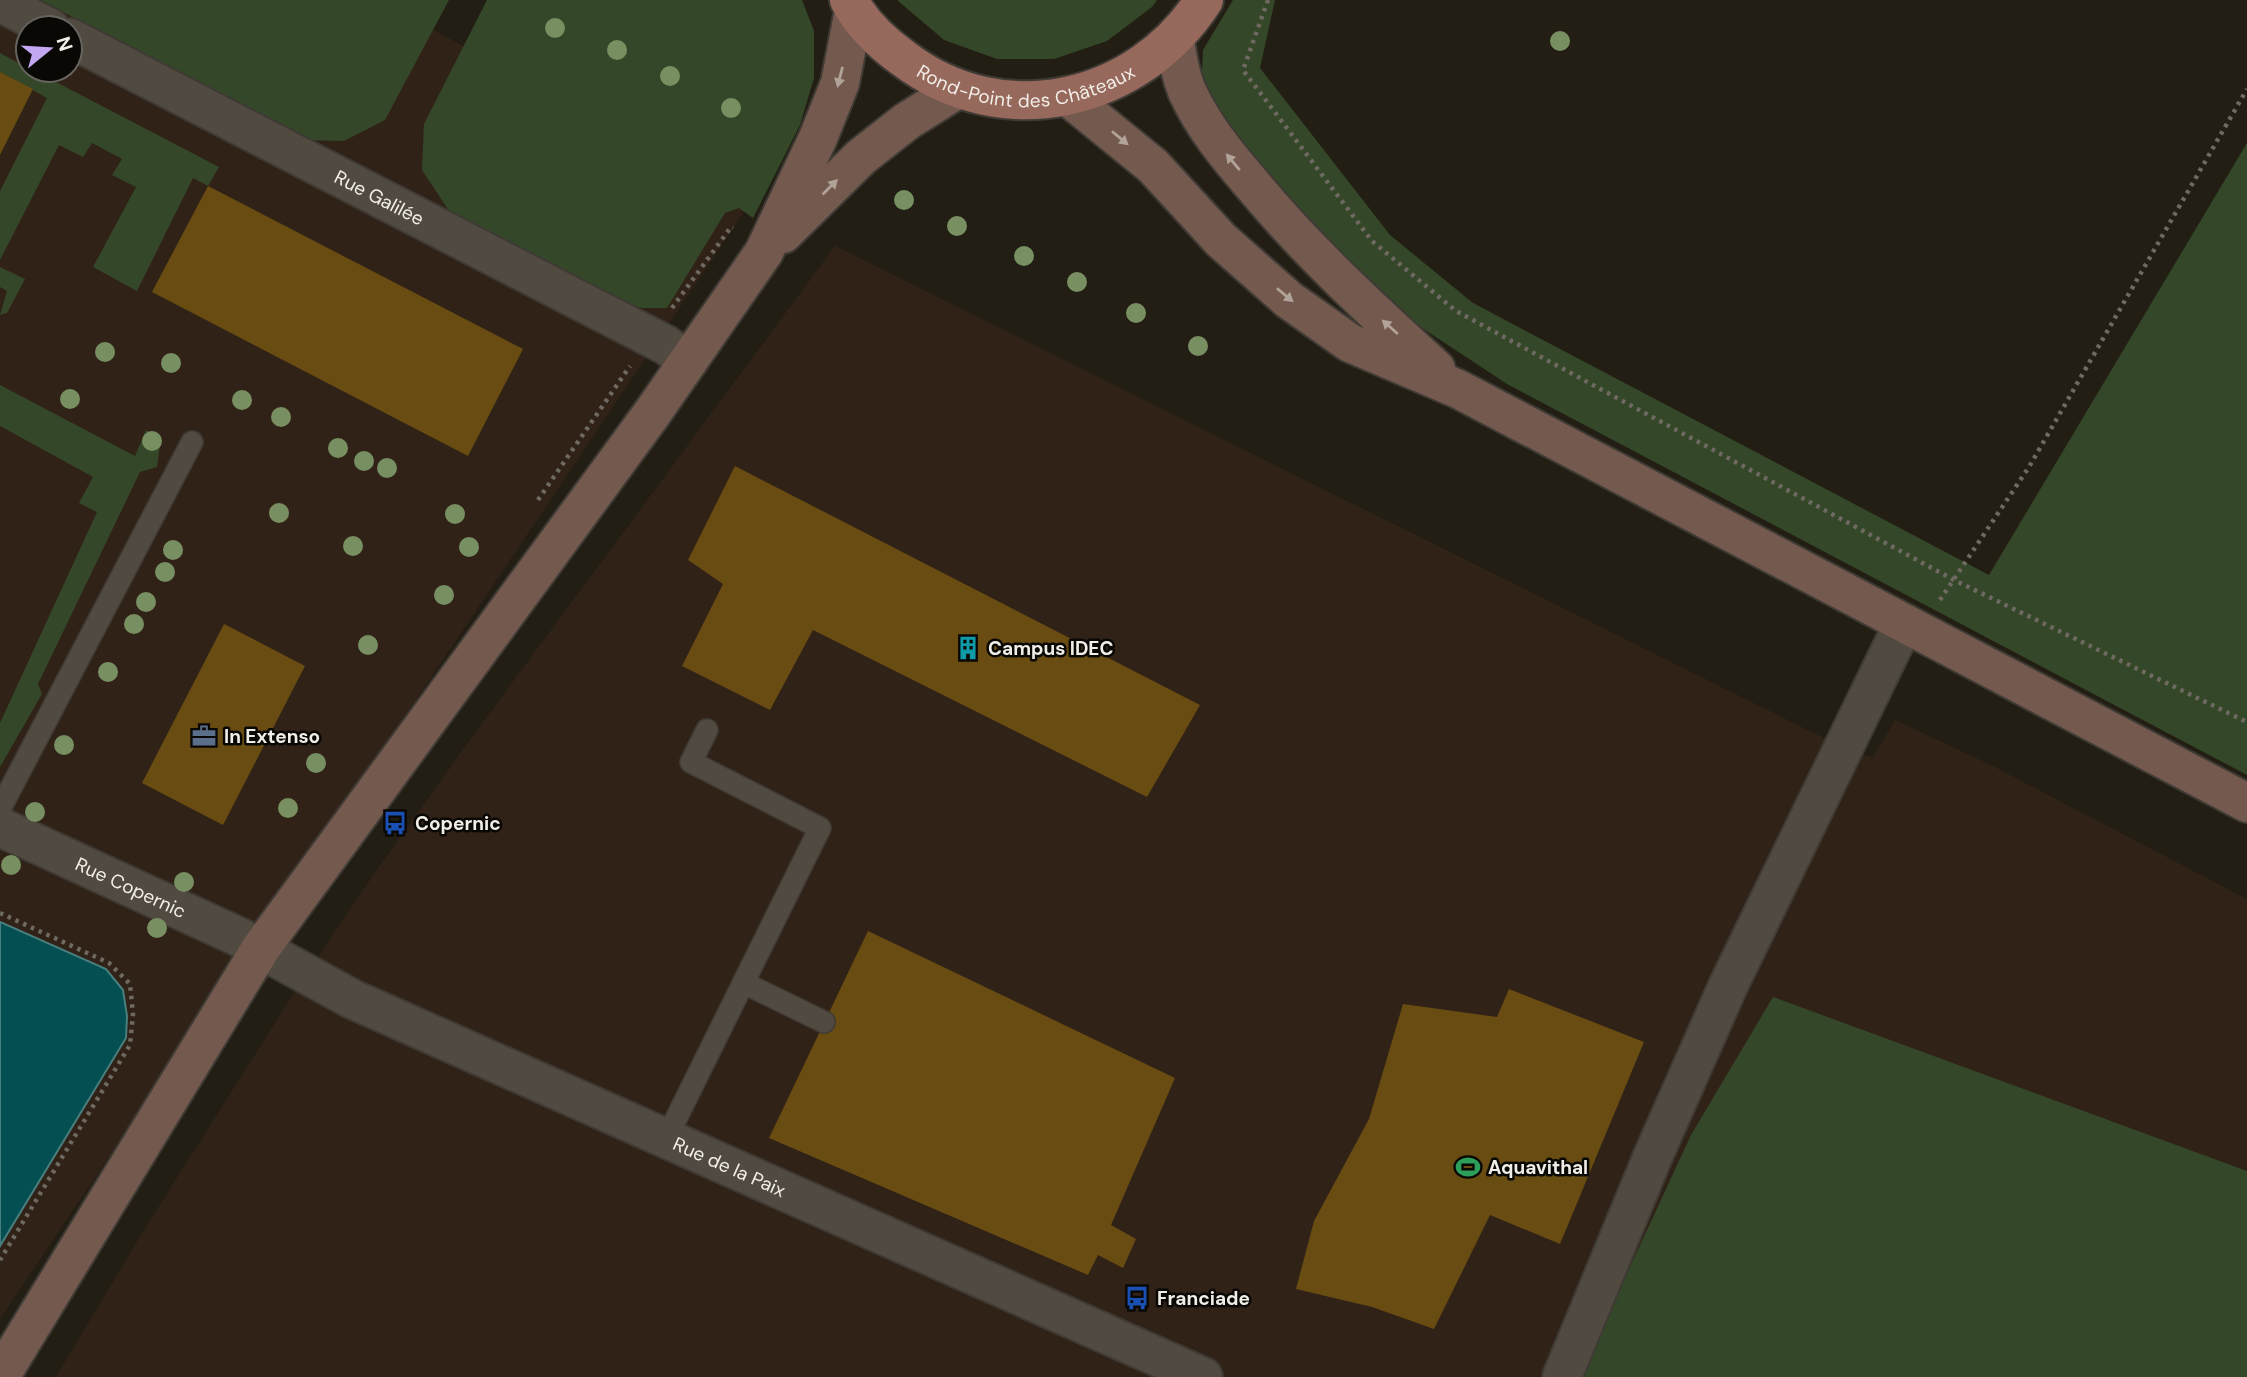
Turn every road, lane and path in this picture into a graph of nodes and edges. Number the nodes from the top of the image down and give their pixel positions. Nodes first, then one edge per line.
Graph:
1 (1204, 0) edge
2 (1268, 0) edge
3 (0, 2) edge
4 (852, 5) edge
5 (23, 14) edge
6 (1175, 39) junction
7 (84, 45) edge
8 (958, 89) junction
9 (2247, 89) edge
10 (1066, 96) junction
11 (764, 252) junction
12 (688, 362) junction
13 (1458, 389) junction
14 (192, 442) dead end
15 (1954, 580) junction
16 (1904, 623) junction
17 (2247, 722) edge
18 (707, 730) dead end
19 (2247, 803) edge
20 (0, 809) edge
21 (0, 827) edge
22 (0, 913) edge
23 (261, 948) junction
24 (744, 983) junction
25 (824, 1022) dead end
26 (666, 1139) junction
27 (0, 1260) edge
28 (0, 1377) edge
29 (1203, 1377) edge
30 (1562, 1377) edge

1 - 6 main road, Rond-Point des Châteaux
2 - 15 path
3 - 5 street
4 - 8 main road, Rond-Point des Châteaux
4 -> 11 street
6 - 10 main road, Rond-Point des Châteaux
13 -> 6 street
7 - 12 street, Rue Galilée
8 - 10 main road, Rond-Point des Châteaux
11 -> 8 street
9 - 15 path
10 -> 13 street
11 - 12 street
12 - 23 street
13 - 16 street
14 - 20 lane
15 - 16 path
15 - 17 path
16 - 19 street
16 - 30 street
18 - 24 lane
21 - 23 street, Rue Copernic
22 - 27 path
23 - 26 street, Rue de la Paix
23 - 28 street
24 - 25 lane
24 - 26 lane
26 - 29 street, Rue de la Paix

